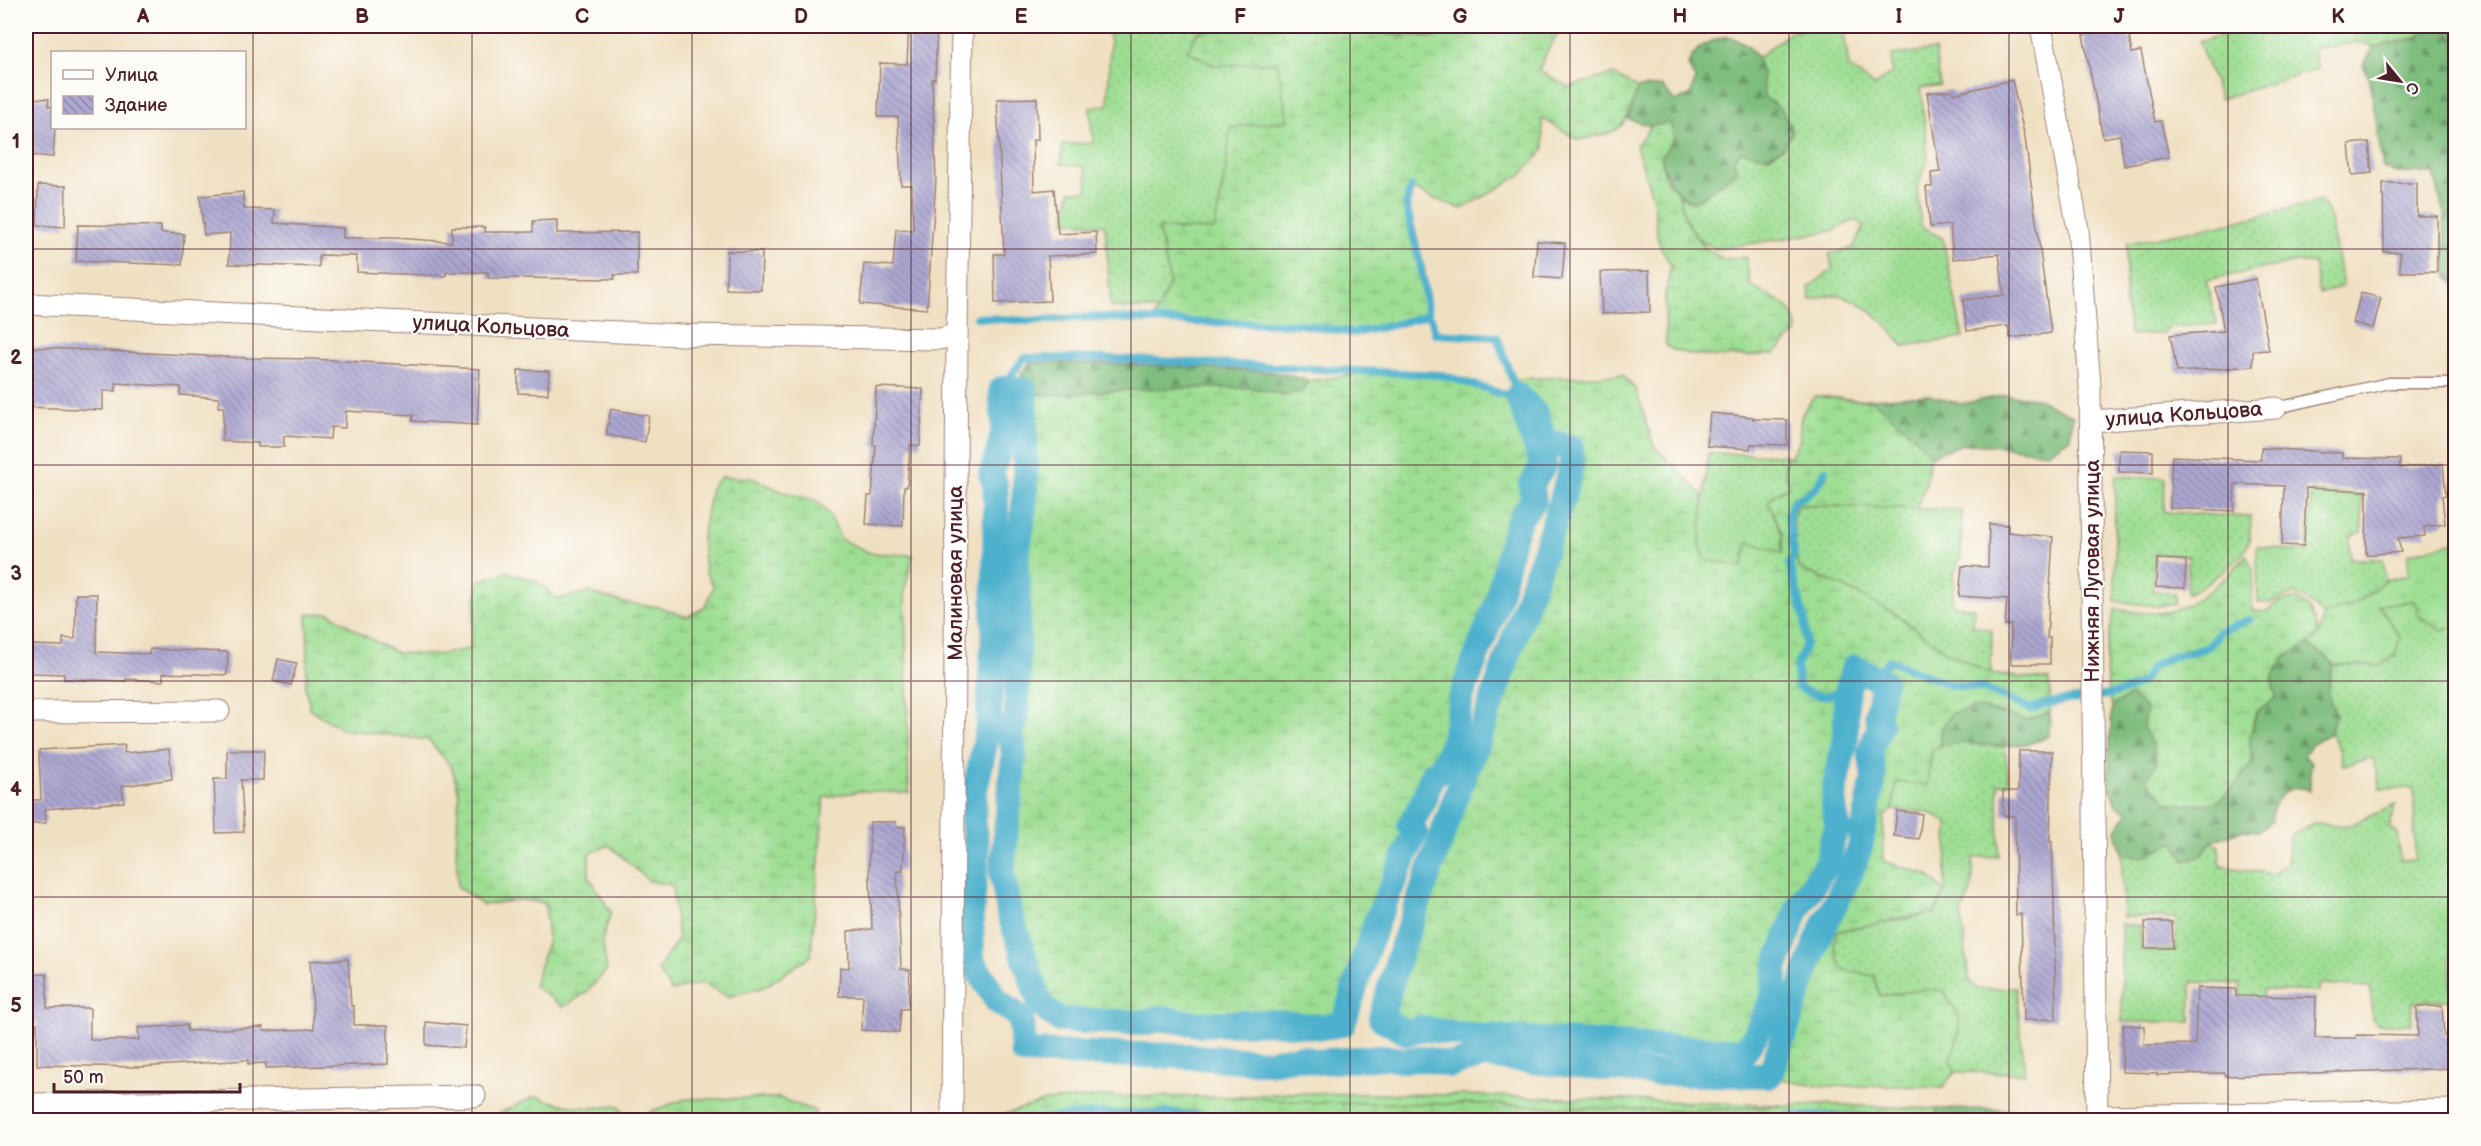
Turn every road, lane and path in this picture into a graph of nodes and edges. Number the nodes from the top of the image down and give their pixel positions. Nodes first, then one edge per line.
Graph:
1 (962, 26) edge
2 (2042, 26) edge
3 (26, 304) edge
4 (957, 334) junction
5 (2456, 383) edge
6 (2276, 408) joint
7 (2091, 421) junction
8 (219, 711) dead end
9 (26, 712) edge
10 (475, 1096) dead end
11 (26, 1104) edge
12 (2456, 1110) edge
13 (2097, 1118) edge
14 (952, 1120) edge

1 - 4 street, Малиновая улица
2 - 7 street, Нижняя Луговая улица
3 - 4 street, улица Кольцова
4 - 14 street, Малиновая улица
5 - 6 lane
6 - 7 street, улица Кольцова
7 - 13 street, Нижняя Луговая улица
8 - 9 street
10 - 11 street
12 - 13 street

